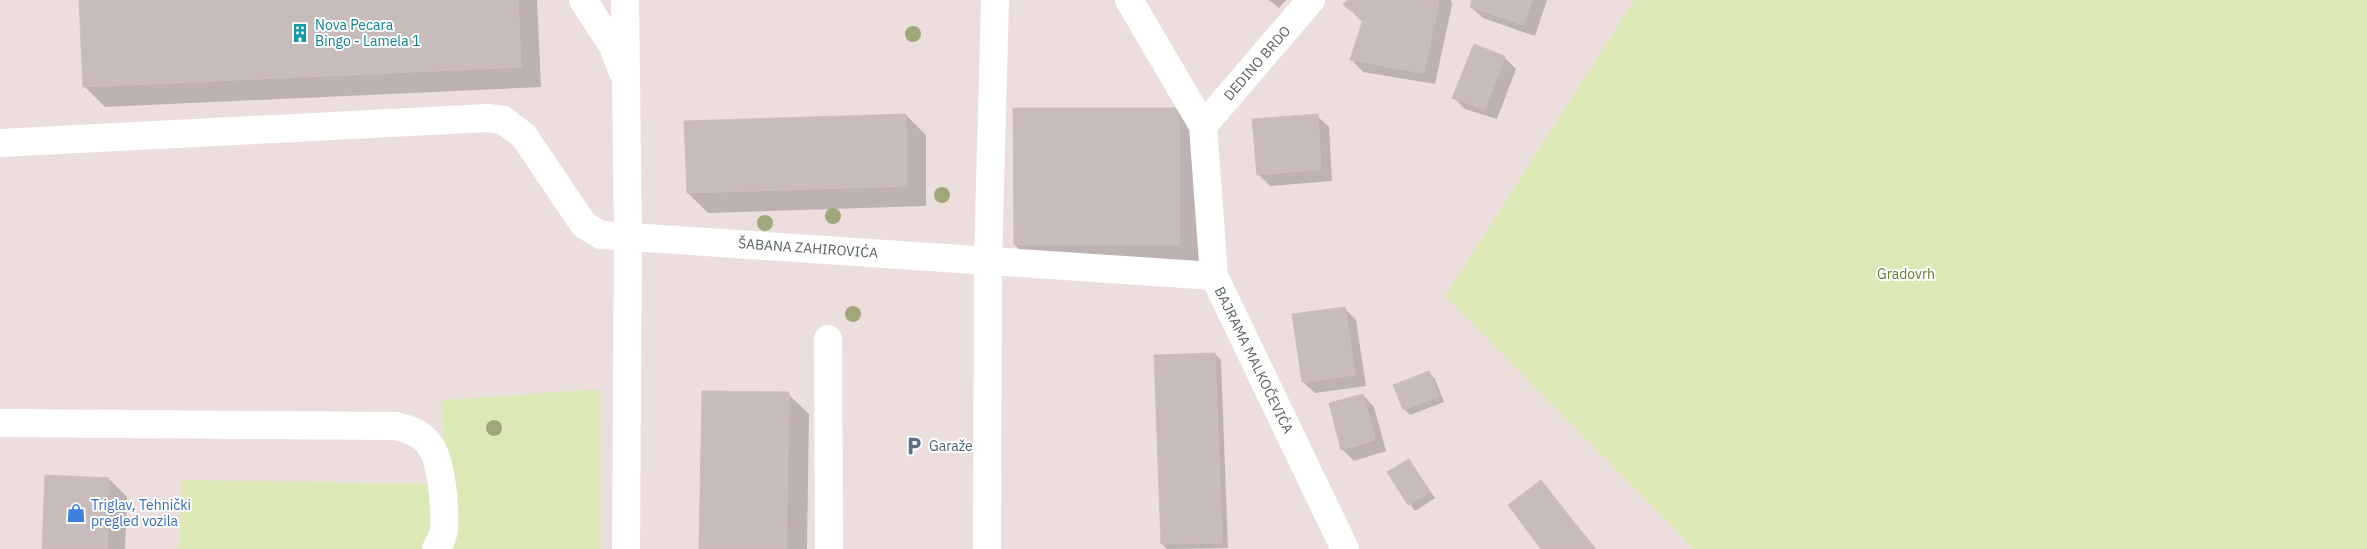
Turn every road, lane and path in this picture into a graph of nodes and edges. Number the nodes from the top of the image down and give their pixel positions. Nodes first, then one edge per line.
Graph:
1 (582, 0) edge
2 (625, 0) edge
3 (995, 0) edge
4 (1129, 0) edge
5 (1311, 0) edge
6 (626, 80) junction
7 (1203, 126) junction
8 (0, 143) edge
9 (628, 236) junction
10 (988, 260) junction
11 (1214, 276) junction
12 (828, 339) dead end
13 (0, 423) edge
14 (436, 549) edge
15 (626, 549) edge
16 (828, 549) edge
17 (987, 549) edge
18 (1345, 549) edge

1 - 6 street
2 - 6 street
3 - 10 street
4 - 7 street, BAJRAMA MALKOČEVIĆA
5 - 7 street, DEDINO BRDO
6 - 9 street
7 - 11 street, BAJRAMA MALKOČEVIĆA
8 - 9 street, ŠABANA ZAHIROVIĆA
9 - 10 street, ŠABANA ZAHIROVIĆA
9 - 15 street
10 - 11 street, ŠABANA ZAHIROVIĆA
10 - 17 street
11 - 18 street, BAJRAMA MALKOČEVIĆA
12 - 16 street
13 - 14 street

